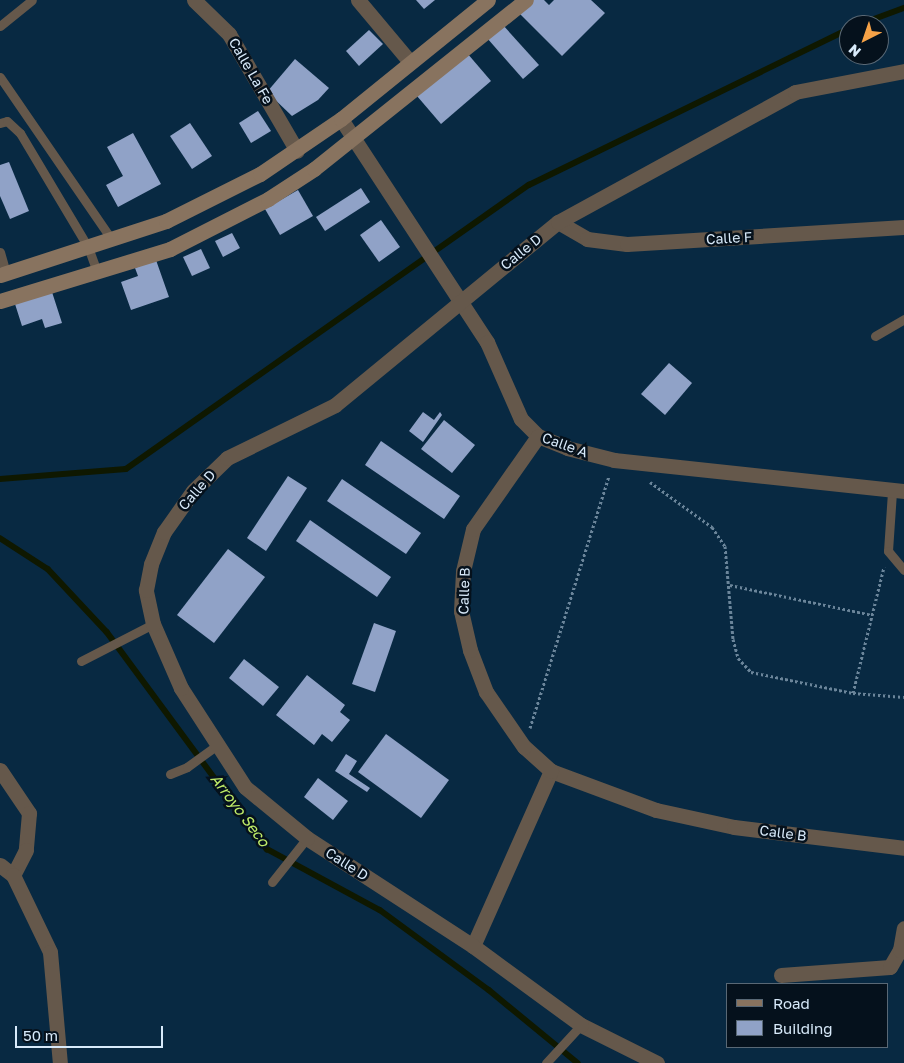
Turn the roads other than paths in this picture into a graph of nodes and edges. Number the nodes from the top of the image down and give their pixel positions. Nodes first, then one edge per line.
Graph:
1 (32, 0) edge
2 (194, 0) edge
3 (358, 0) edge
4 (488, 0) edge
5 (526, 0) edge
6 (0, 26) edge
7 (410, 62) junction
8 (904, 71) edge
9 (0, 77) edge
10 (341, 119) junction
11 (0, 123) edge
12 (353, 138) junction
13 (297, 151) junction
14 (558, 222) junction
15 (904, 227) edge
16 (112, 240) junction
17 (88, 247) junction
18 (0, 252) edge
19 (97, 272) junction
20 (3, 274) edge
21 (0, 301) edge
22 (459, 303) junction
23 (904, 319) edge
24 (875, 336) dead end
25 (538, 436) junction
26 (898, 491) edge
27 (904, 570) edge
28 (153, 624) junction
29 (81, 661) dead end
30 (212, 748) junction
31 (0, 770) edge
32 (551, 771) junction
33 (170, 774) dead end
34 (308, 838) junction
35 (904, 848) edge
36 (0, 866) edge
37 (13, 875) junction
38 (272, 882) dead end
39 (904, 928) edge
40 (473, 946) junction
41 (781, 975) dead end
42 (580, 1025) junction
43 (546, 1062) edge
44 (60, 1063) edge
45 (657, 1063) edge

1 - 6 lane
2 - 13 street, Calle La Fe
3 - 7 street
4 - 7 main road
5 - 12 main road
7 - 10 main road
8 - 14 street, Calle D
9 - 16 lane
10 - 12 street, Calle A
10 - 13 main road
11 - 17 lane
12 - 19 main road
12 - 22 street, Calle A
13 - 16 main road
14 - 15 street, Calle F
14 - 22 street, Calle D
16 - 17 main road
17 - 19 lane
17 - 20 main road
18 - 20 lane
19 - 21 main road
22 - 25 street, Calle A
22 - 28 street, Calle D
23 - 24 lane
25 - 26 street, Calle A
25 - 32 street, Calle B
26 - 27 lane
28 - 29 lane
28 - 30 street, Calle D
30 - 33 lane
30 - 34 street, Calle D
31 - 37 street
32 - 35 street, Calle B
32 - 40 street
34 - 38 lane
34 - 40 street, Calle D
36 - 37 street
37 - 44 street
39 - 41 street
40 - 42 street, Calle D
42 - 43 lane
42 - 45 street, Calle D

